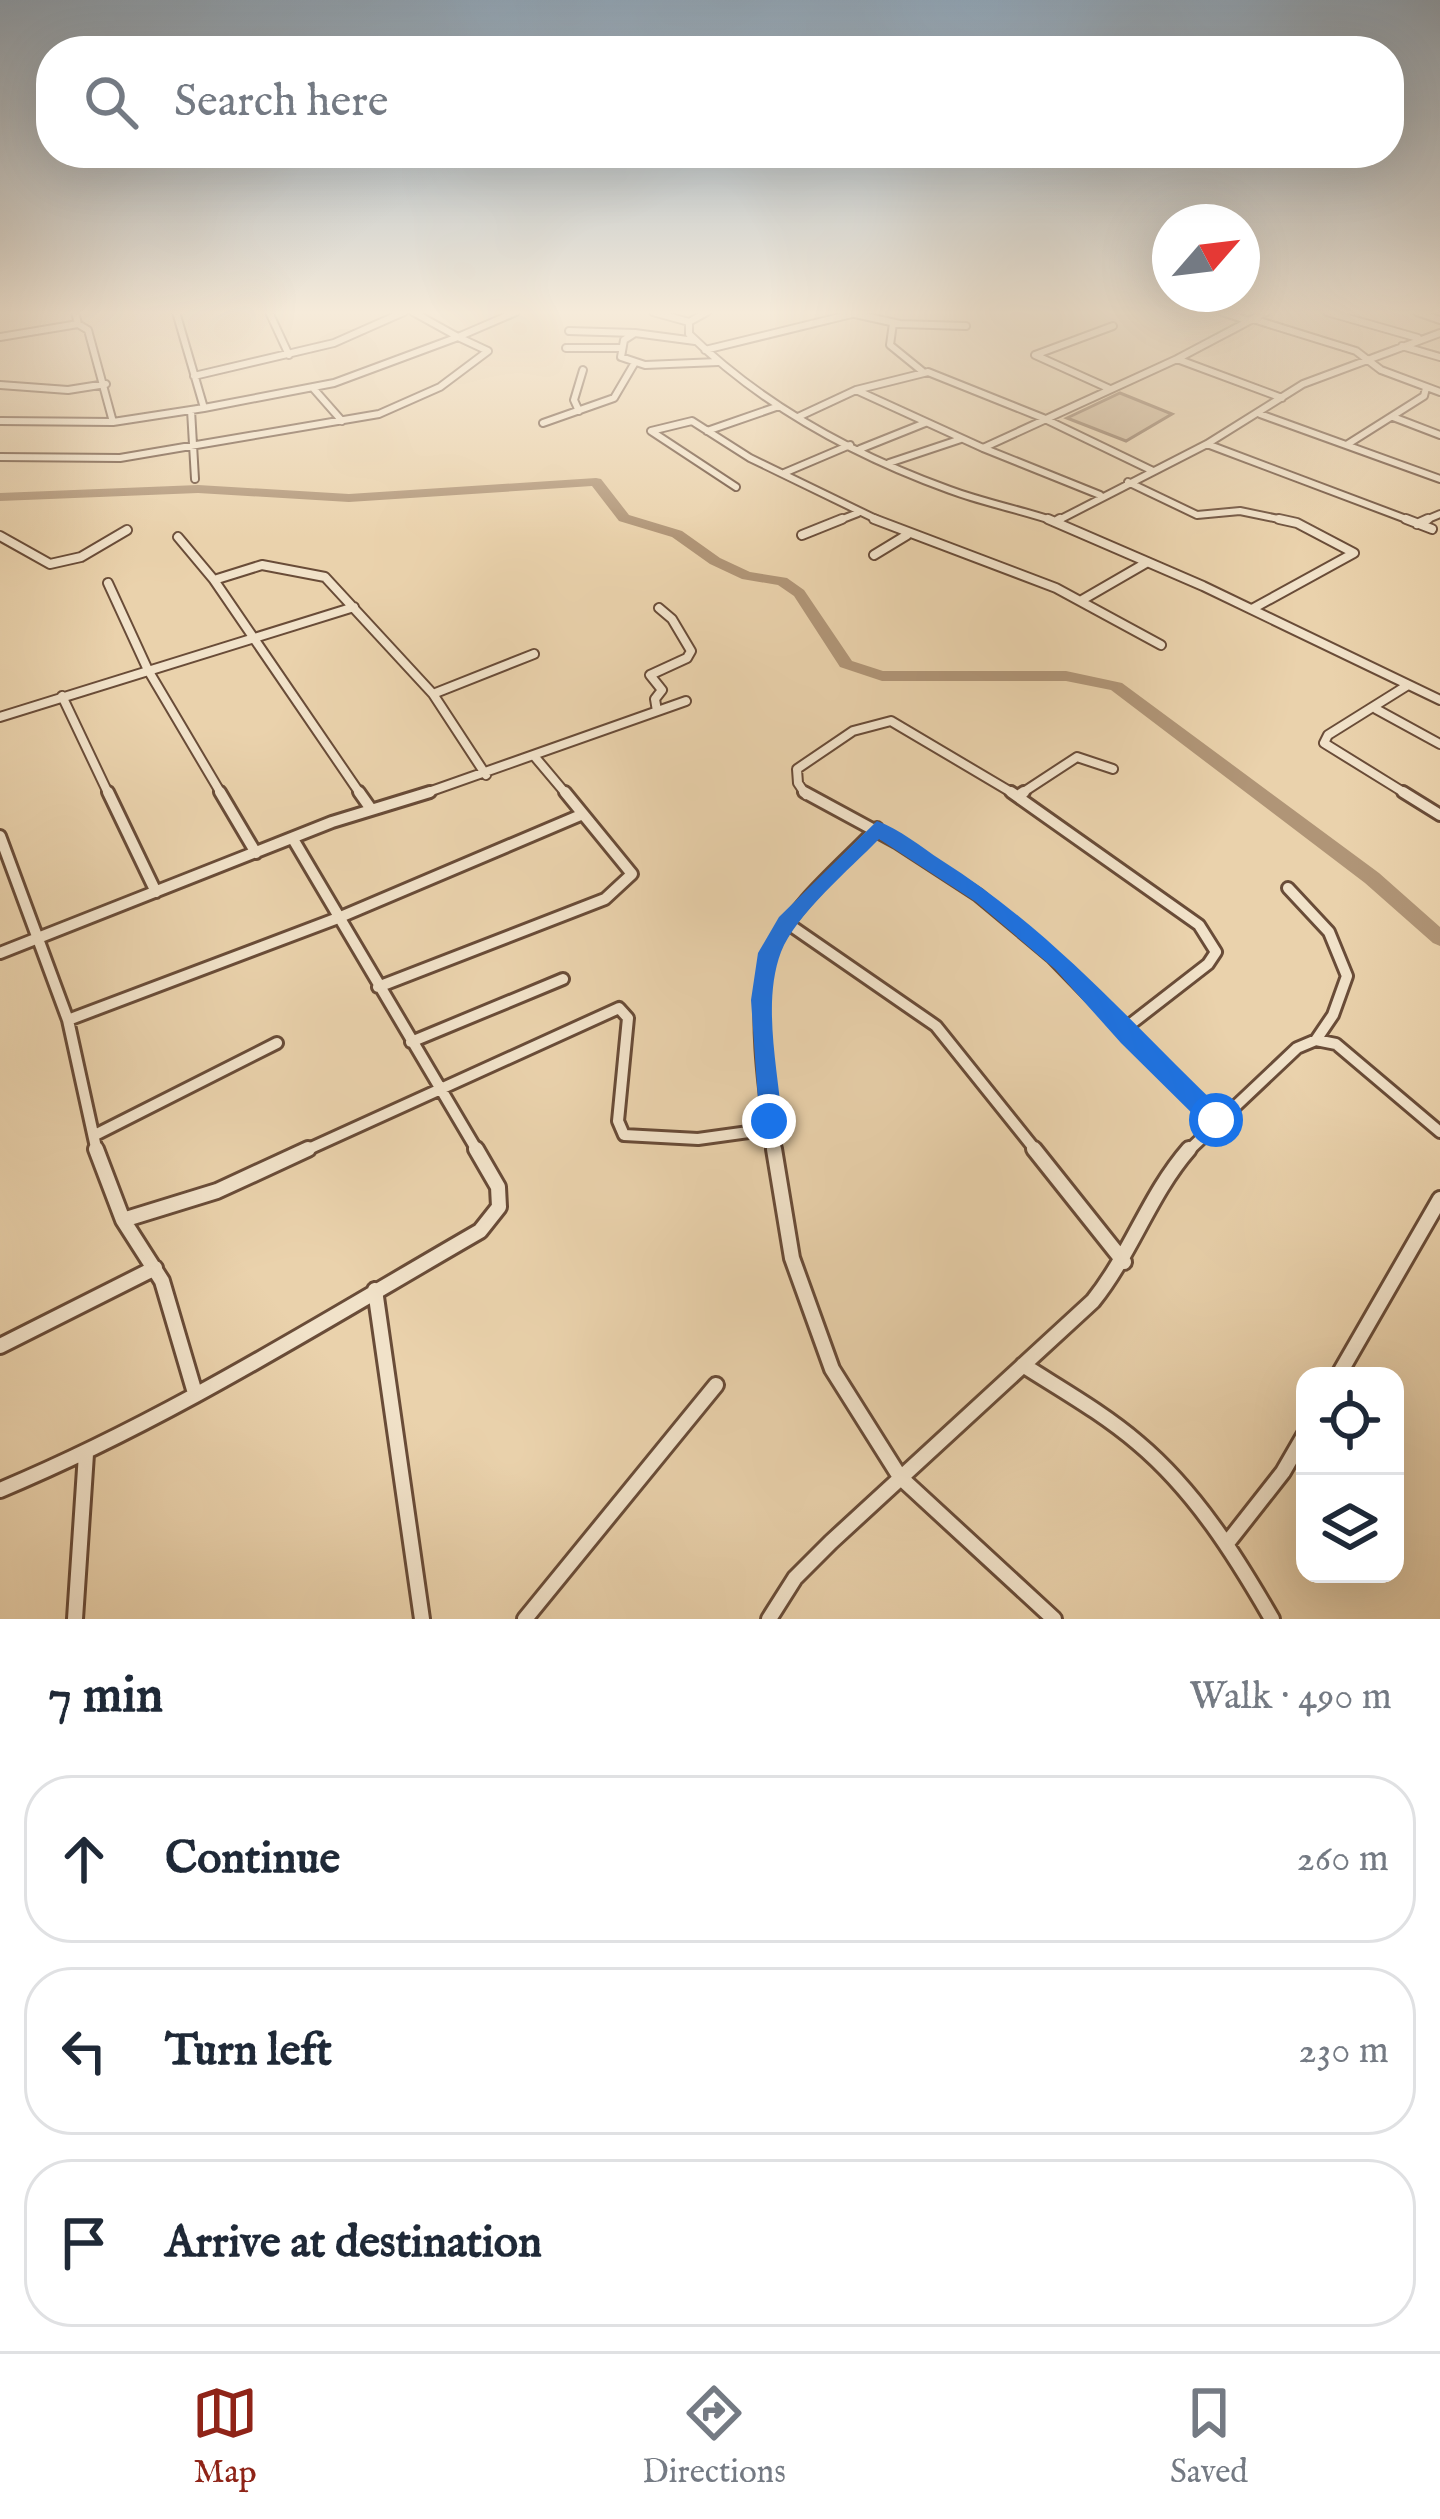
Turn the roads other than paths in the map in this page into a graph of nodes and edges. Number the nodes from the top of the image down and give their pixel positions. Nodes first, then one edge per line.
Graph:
1 (23, 388) edge
2 (78, 388) edge
3 (107, 388) edge
4 (198, 388) edge
5 (313, 388) joint
6 (433, 388) edge
7 (578, 388) edge
8 (622, 388) edge
9 (753, 388) edge
10 (864, 388) edge
11 (965, 388) edge
12 (1110, 388) edge
13 (1254, 388) edge
14 (1298, 388) edge
15 (1426, 388) joint
16 (856, 390) junction
17 (1440, 392) edge
18 (1282, 398) junction
19 (779, 406) junction
20 (204, 408) junction
21 (191, 410) junction
22 (579, 411) junction
23 (1260, 414) junction
24 (798, 417) junction
25 (1393, 417) junction
26 (1043, 418) junction
27 (0, 421) edge
28 (113, 422) junction
29 (342, 422) junction
30 (543, 423) dead end
31 (926, 423) junction
32 (707, 430) junction
33 (1440, 435) edge
34 (961, 439) junction
35 (1207, 444) junction
36 (1348, 444) junction
37 (850, 445) junction
38 (196, 447) junction
39 (983, 448) junction
40 (860, 449) junction
41 (0, 457) edge
42 (889, 463) junction
43 (1153, 471) junction
44 (784, 473) junction
45 (195, 479) dead end
46 (1440, 479) edge
47 (1128, 482) junction
48 (736, 488) dead end
49 (1100, 495) junction
50 (858, 513) junction
51 (1440, 514) edge
52 (1055, 522) junction
53 (1417, 524) junction
54 (1432, 529) dead end
55 (128, 530) dead end
56 (802, 535) dead end
57 (908, 535) junction
58 (0, 536) edge
59 (178, 537) dead end
60 (874, 556) dead end
61 (1146, 562) junction
62 (214, 580) junction
63 (108, 583) dead end
64 (1082, 600) junction
65 (354, 607) junction
66 (658, 608) dead end
67 (1252, 609) junction
68 (253, 637) junction
69 (1161, 645) dead end
70 (534, 654) dead end
71 (148, 670) junction
72 (1408, 685) junction
73 (1440, 687) edge
74 (433, 694) junction
75 (1428, 694) junction
76 (62, 696) junction
77 (1440, 700) edge
78 (686, 701) dead end
79 (1376, 709) junction
80 (657, 711) junction
81 (0, 717) edge
82 (1440, 744) edge
83 (535, 758) junction
84 (1113, 770) dead end
85 (486, 776) junction
86 (1018, 796) junction
87 (371, 809) junction
88 (583, 814) junction
89 (1440, 815) edge
90 (877, 828) junction
91 (0, 836) edge
92 (293, 839) junction
93 (256, 853) junction
94 (1288, 888) dead end
95 (157, 892) junction
96 (338, 918) junction
97 (787, 923) junction
98 (41, 937) junction
99 (0, 953) edge
100 (563, 979) dead end
101 (378, 987) junction
102 (68, 1020) junction
103 (1123, 1030) junction
104 (1316, 1040) junction
105 (411, 1042) junction
106 (277, 1043) dead end
107 (440, 1092) junction
108 (1216, 1120) junction
109 (770, 1129) junction
110 (1440, 1132) edge
111 (94, 1135) junction
112 (1440, 1199) edge
113 (123, 1220) junction
114 (1124, 1262) junction
115 (155, 1268) junction
116 (375, 1290) junction
117 (0, 1346) edge
118 (1023, 1365) junction
119 (1343, 1367) edge
120 (716, 1385) dead end
121 (195, 1393) junction
122 (1296, 1450) edge
123 (86, 1454) junction
124 (900, 1477) junction
125 (0, 1490) edge
126 (1228, 1542) junction
127 (75, 1619) edge
128 (422, 1619) edge
129 (525, 1619) edge
130 (769, 1619) edge
131 (1054, 1619) edge
132 (1272, 1619) edge

1 - 2 street
3 - 28 street
4 - 20 street
5 - 20 street
5 - 29 street
6 - 29 street
7 - 22 street
8 - 22 street
9 - 19 street
10 - 16 street
11 - 26 street
12 - 26 street
13 - 18 street
14 - 18 street
15 - 17 street
15 - 25 street
16 - 24 street
16 - 31 street
18 - 23 street
19 - 24 street
19 - 32 street
20 - 21 street
21 - 28 street
21 - 38 street
22 - 30 street
23 - 35 street
23 - 36 street
24 - 37 street
25 - 33 street
25 - 36 street
26 - 39 street
26 - 43 street
27 - 28 street
29 - 38 street
31 - 34 street
31 - 40 street
32 - 44 street
32 - 48 street
34 - 39 street
34 - 42 street
35 - 43 street
35 - 53 street
36 - 46 street
37 - 40 street
37 - 44 street
38 - 41 street
38 - 45 street
39 - 49 street
40 - 42 street
42 - 52 street
43 - 47 street
44 - 50 street
47 - 49 street
47 - 67 street
49 - 52 street
50 - 56 street
50 - 57 street
51 - 53 street
52 - 61 street
53 - 54 street
55 - 58 street
57 - 60 street
57 - 64 street
59 - 62 street
61 - 64 street
61 - 67 street
62 - 65 street
62 - 68 street
63 - 71 street
64 - 69 street
65 - 68 street
65 - 74 street
66 - 80 street
67 - 72 street
68 - 71 street
68 - 87 street
70 - 74 street
71 - 76 street
71 - 93 street
72 - 75 street
72 - 79 street
73 - 75 street
74 - 85 street
75 - 77 street
76 - 81 street
76 - 95 street
78 - 80 street
79 - 82 street
79 - 89 street
80 - 83 street
83 - 85 street
83 - 88 street
84 - 86 street
85 - 87 street
86 - 90 street
86 - 103 street
87 - 92 street
88 - 96 street
88 - 101 street
90 - 97 street
90 - 103 street
91 - 98 street
92 - 93 street
92 - 96 street
93 - 95 street
94 - 104 street
95 - 98 street
96 - 101 street
96 - 102 street
97 - 109 street
97 - 114 street
98 - 99 street
98 - 102 street
100 - 105 street
101 - 105 street
102 - 111 street
103 - 108 street
104 - 108 street
104 - 110 street
105 - 107 street
106 - 111 street
107 - 109 street
107 - 113 street
107 - 116 street
108 - 114 street
109 - 124 street
111 - 113 street
112 - 119 street
113 - 115 street
114 - 118 street
115 - 117 street
115 - 121 street
116 - 121 street
116 - 128 street
118 - 124 street
118 - 126 street
120 - 129 street
121 - 123 street
122 - 126 street
123 - 125 street
123 - 127 street
124 - 130 street
124 - 131 street
126 - 132 street

